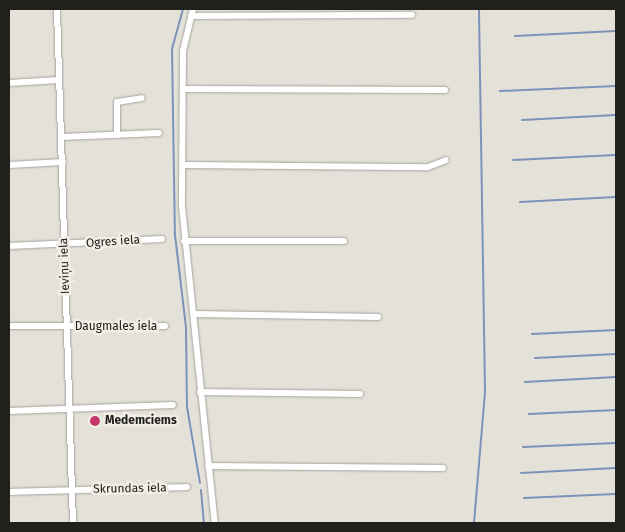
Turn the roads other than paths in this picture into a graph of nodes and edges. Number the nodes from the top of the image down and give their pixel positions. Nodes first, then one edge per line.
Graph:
1 (57, 9) edge
2 (192, 9) edge
3 (412, 15) dead end
4 (191, 16) junction
5 (59, 80) junction
6 (9, 83) edge
7 (184, 88) junction
8 (445, 90) dead end
9 (142, 98) dead end
10 (117, 134) junction
11 (158, 134) dead end
12 (62, 137) junction
13 (446, 160) dead end
14 (63, 162) junction
15 (9, 165) edge
16 (184, 165) junction
17 (162, 239) dead end
18 (344, 241) dead end
19 (184, 242) junction
20 (9, 246) edge
21 (64, 246) junction
22 (194, 314) junction
23 (378, 317) dead end
24 (9, 326) edge
25 (165, 326) dead end
26 (67, 327) junction
27 (200, 392) junction
28 (360, 394) dead end
29 (174, 405) dead end
30 (69, 410) junction
31 (9, 411) edge
32 (208, 466) junction
33 (443, 468) dead end
34 (187, 487) dead end
35 (73, 490) junction
36 (9, 492) edge
37 (74, 523) edge
38 (215, 523) edge

1 - 5 street, Ieviņu iela
2 - 4 street
3 - 4 street
4 - 7 street
5 - 6 street
5 - 12 street, Ieviņu iela
7 - 8 street
7 - 16 street
9 - 10 street
10 - 11 street
10 - 12 street
12 - 14 street, Ieviņu iela
13 - 16 street
14 - 15 street
14 - 21 street, Ieviņu iela
16 - 19 street
17 - 21 street, Ogres iela
18 - 19 street
19 - 22 street
20 - 21 street, Ogres iela
21 - 26 street, Ieviņu iela
22 - 23 street
22 - 27 street
24 - 26 street, Daugmales iela
25 - 26 street, Daugmales iela
26 - 30 street, Ieviņu iela
27 - 28 street
27 - 32 street
29 - 30 street
30 - 31 street
30 - 35 street, Ieviņu iela
32 - 33 street
32 - 38 street
34 - 35 street, Skrundas iela
35 - 36 street, Skrundas iela
35 - 37 street, Ieviņu iela

